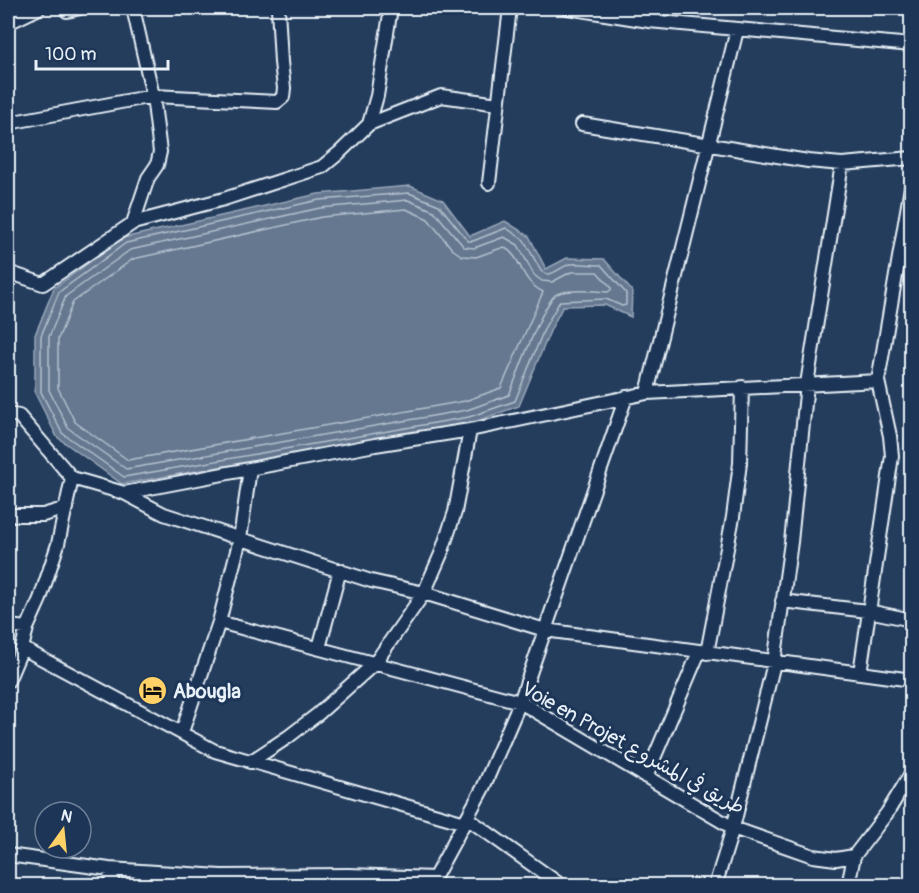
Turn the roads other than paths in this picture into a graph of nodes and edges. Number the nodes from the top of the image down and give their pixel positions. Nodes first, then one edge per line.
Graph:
1 (39, 8) edge
2 (67, 8) edge
3 (80, 8) edge
4 (134, 8) edge
5 (278, 8) edge
6 (391, 8) edge
7 (510, 8) edge
8 (568, 8) edge
9 (8, 23) edge
10 (737, 30) junction
11 (912, 45) edge
12 (153, 96) junction
13 (498, 104) junction
14 (8, 123) edge
15 (369, 124) junction
16 (582, 124) dead end
17 (707, 146) junction
18 (912, 158) edge
19 (842, 164) junction
20 (912, 181) edge
21 (489, 183) dead end
22 (133, 224) junction
23 (8, 272) edge
24 (878, 381) junction
25 (807, 384) junction
26 (742, 387) junction
27 (647, 393) junction
28 (626, 397) junction
29 (8, 414) edge
30 (470, 430) junction
31 (250, 469) junction
32 (72, 478) junction
33 (124, 493) junction
34 (67, 508) junction
35 (8, 516) edge
36 (240, 538) junction
37 (339, 570) junction
38 (424, 593) junction
39 (782, 602) junction
40 (868, 611) junction
41 (912, 620) edge
42 (219, 622) junction
43 (8, 626) edge
44 (27, 628) junction
45 (545, 630) junction
46 (22, 648) junction
47 (319, 648) junction
48 (703, 653) junction
49 (375, 663) junction
50 (774, 663) junction
51 (860, 673) junction
52 (912, 680) edge
53 (8, 681) edge
54 (520, 702) junction
55 (182, 732) junction
56 (250, 762) junction
57 (912, 772) edge
58 (646, 777) junction
59 (466, 820) junction
60 (733, 828) junction
61 (8, 855) edge
62 (854, 856) junction
63 (109, 869) junction
64 (433, 882) edge
65 (114, 885) edge
66 (562, 885) edge
67 (715, 885) edge
68 (848, 885) edge

1 - 9 street
2 - 3 street
4 - 12 street
5 - 12 street
6 - 15 street
7 - 13 street
8 - 10 street
10 - 11 street
10 - 17 street
12 - 14 street
12 - 22 street
13 - 15 street
13 - 21 street
15 - 22 street
16 - 17 street
17 - 19 street
17 - 27 street
18 - 19 street
19 - 25 street
20 - 24 street
22 - 23 street
24 - 25 street
24 - 40 street
25 - 26 street
25 - 39 street
26 - 27 street
26 - 48 street
27 - 28 street
28 - 30 street
28 - 45 street
29 - 32 street
30 - 31 street
30 - 38 street
31 - 33 street
31 - 36 street
32 - 33 street
32 - 34 street
33 - 36 street
34 - 35 street
34 - 44 street
36 - 37 street
36 - 42 street
37 - 38 street
37 - 47 street
38 - 45 street
38 - 49 street
39 - 40 street
39 - 50 street
40 - 41 street
40 - 51 street
42 - 47 street, Voie en Projet طريق في المشروع
42 - 55 street
43 - 44 street
44 - 46 street
45 - 48 street
45 - 54 street
46 - 53 street
46 - 55 street
47 - 49 street, Voie en Projet طريق في المشروع
48 - 50 street
48 - 58 street
49 - 54 street, Voie en Projet طريق في المشروع
49 - 56 street
50 - 51 street
50 - 60 street
51 - 52 street
54 - 58 street, Voie en Projet طريق في المشروع
54 - 59 street
55 - 56 street
56 - 59 street
57 - 62 street
58 - 60 street, Voie en Projet طريق في المشروع
59 - 64 street
59 - 66 street
60 - 62 street, Voie en Projet طريق في المشروع
60 - 67 street
61 - 63 street
62 - 68 street
63 - 64 street
63 - 65 street

